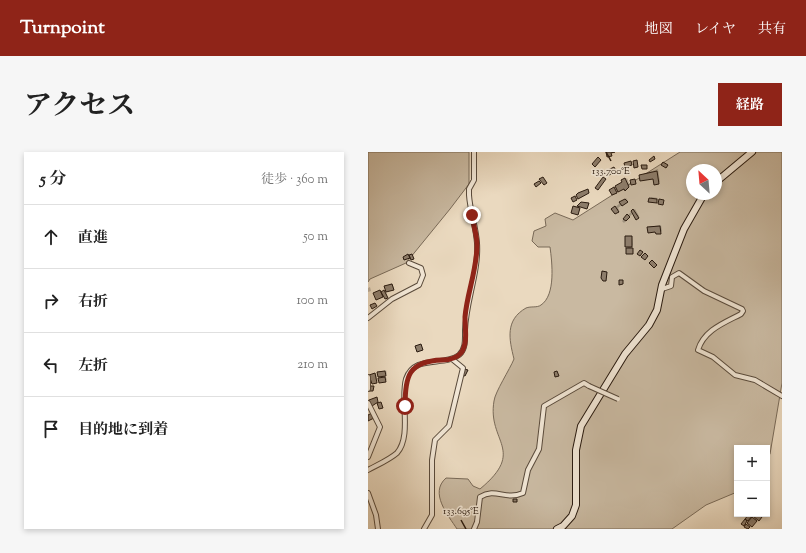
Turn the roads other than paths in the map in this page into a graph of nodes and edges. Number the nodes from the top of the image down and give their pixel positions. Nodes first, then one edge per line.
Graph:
1 (474, 152) edge
2 (752, 152) edge
3 (722, 177) edge
4 (701, 200) edge
5 (409, 263) dead end
6 (662, 289) junction
7 (368, 318) edge
8 (452, 359) junction
9 (368, 377) edge
10 (368, 388) edge
11 (782, 396) edge
12 (618, 399) dead end
13 (368, 403) edge
14 (368, 457) edge
15 (368, 470) edge
16 (368, 493) edge
17 (378, 529) edge
18 (424, 529) edge
19 (474, 529) edge
20 (557, 529) edge

1 - 8 street
2 - 3 street
4 - 6 street
5 - 7 street
6 - 11 street
6 - 20 street
8 - 15 street
8 - 18 street
9 - 10 street
12 - 19 street, bridge
13 - 14 street
16 - 17 street

